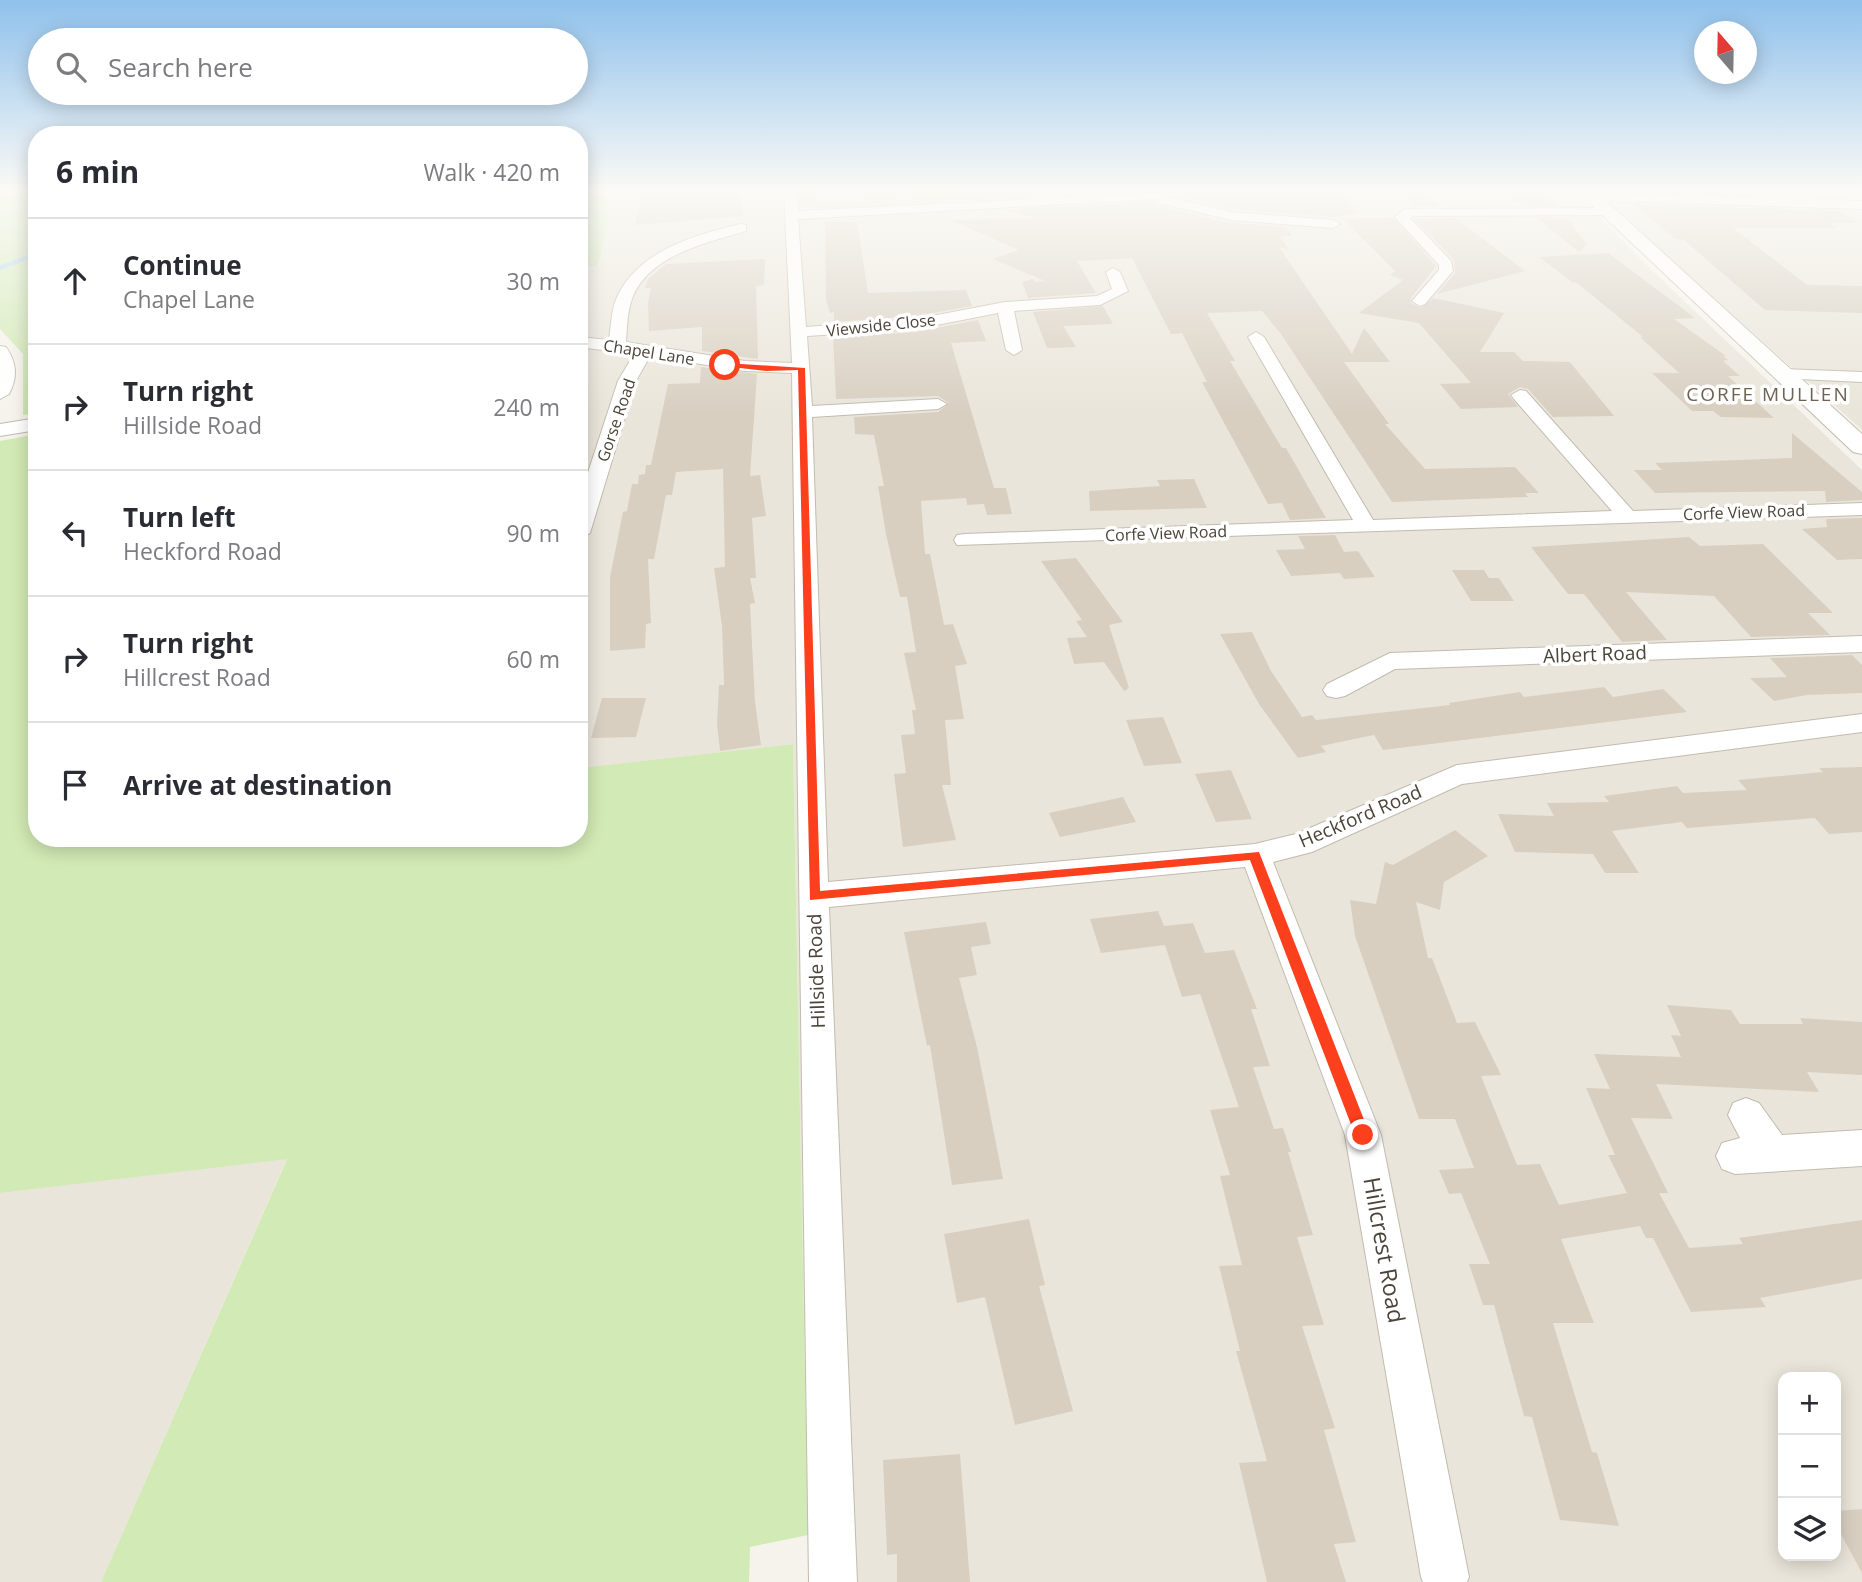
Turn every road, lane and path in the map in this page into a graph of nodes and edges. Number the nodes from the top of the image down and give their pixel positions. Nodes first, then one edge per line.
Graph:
1 (654, 265) edge
2 (794, 265) edge
3 (1446, 265) edge
4 (1664, 265) edge
5 (1113, 272) dead end
6 (1420, 301) dead end
7 (1005, 307) junction
8 (798, 332) junction
9 (1256, 337) dead end
10 (588, 343) edge
11 (617, 345) junction
12 (645, 350) junction
13 (1014, 350) dead end
14 (0, 351) edge
15 (801, 368) junction
16 (1782, 374) junction
17 (1862, 377) edge
18 (0, 394) edge
19 (1520, 395) dead end
20 (938, 404) dead end
21 (803, 412) junction
22 (28, 425) edge
23 (0, 430) edge
24 (1862, 447) edge
25 (588, 504) edge
26 (1862, 509) edge
27 (1626, 515) junction
28 (1366, 525) junction
29 (965, 540) dead end
30 (1862, 644) edge
31 (1336, 690) dead end
32 (1862, 723) edge
33 (1255, 855) junction
34 (814, 896) junction
35 (1746, 1115) dead end
36 (1862, 1148) edge
37 (1773, 1153) junction
38 (1735, 1156) dead end
39 (1445, 1577) dead end
40 (833, 1582) edge

1 - 11 street
2 - 8 street, Hillside Road
3 - 6 street
4 - 16 street
5 - 7 street, Viewside Close
7 - 8 street, Viewside Close
7 - 13 street
8 - 15 street, Hillside Road
9 - 28 street
10 - 11 street, Chapel Lane
11 - 12 street, Chapel Lane
12 - 15 street, Chapel Lane
12 - 25 street, Gorse Road
14 - 18 street
15 - 21 street, Hillside Road
16 - 17 street
16 - 24 street
19 - 27 street
20 - 21 street
21 - 34 street, Hillside Road
22 - 23 street
26 - 27 street, Corfe View Road
27 - 28 street, Corfe View Road
28 - 29 street, Corfe View Road
30 - 31 street, Albert Road
32 - 33 street, Heckford Road
33 - 34 street, Heckford Road
33 - 39 street, Hillcrest Road
34 - 40 street, Hillside Road
35 - 37 street
36 - 37 street
37 - 38 street

